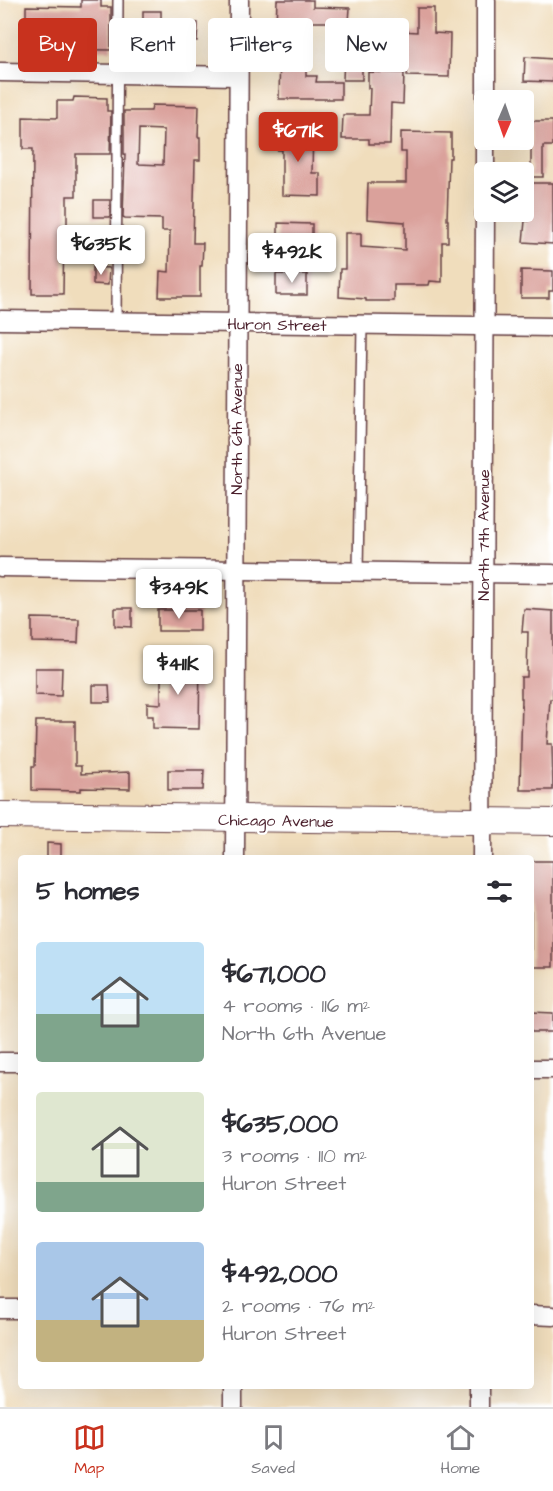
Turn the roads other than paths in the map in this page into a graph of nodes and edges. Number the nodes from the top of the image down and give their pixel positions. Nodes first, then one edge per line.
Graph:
1 (118, 0) edge
2 (238, 0) edge
3 (486, 0) edge
4 (0, 72) edge
5 (118, 74) junction
6 (238, 76) junction
7 (486, 90) edge
8 (485, 222) edge
9 (0, 320) edge
10 (116, 321) junction
11 (237, 323) junction
12 (362, 325) junction
13 (484, 326) junction
14 (553, 327) edge
15 (0, 567) edge
16 (236, 570) junction
17 (358, 571) junction
18 (483, 573) junction
19 (553, 574) edge
20 (0, 815) edge
21 (235, 819) junction
22 (482, 822) junction
23 (553, 822) edge
24 (235, 855) edge
25 (482, 855) edge
26 (0, 1062) edge
27 (18, 1062) edge
28 (534, 1069) edge
29 (553, 1069) edge
30 (0, 1309) edge
31 (18, 1309) edge
32 (534, 1315) edge
33 (553, 1316) edge
34 (233, 1389) edge
35 (479, 1389) edge
36 (233, 1407) edge
37 (479, 1407) edge

1 - 5 lane
2 - 6 street, North 6th Avenue
3 - 7 street
4 - 5 street
5 - 6 street
5 - 10 lane
6 - 11 street, North 6th Avenue
8 - 13 street, North 7th Avenue
9 - 10 street, Huron Street
10 - 11 street, Huron Street
11 - 12 street, Huron Street
11 - 16 street, North 6th Avenue
12 - 13 street, Huron Street
12 - 17 lane
13 - 14 street, Huron Street
13 - 18 street, North 7th Avenue
15 - 16 street
16 - 17 street
16 - 21 street, North 6th Avenue
17 - 18 street
18 - 19 street
18 - 22 street, North 7th Avenue
20 - 21 main road, Chicago Avenue
21 - 22 main road, Chicago Avenue
21 - 24 street, North 6th Avenue
22 - 23 main road, Chicago Avenue
22 - 25 street, North 7th Avenue
26 - 27 street
28 - 29 street
30 - 31 street
32 - 33 street
34 - 36 street
35 - 37 street

